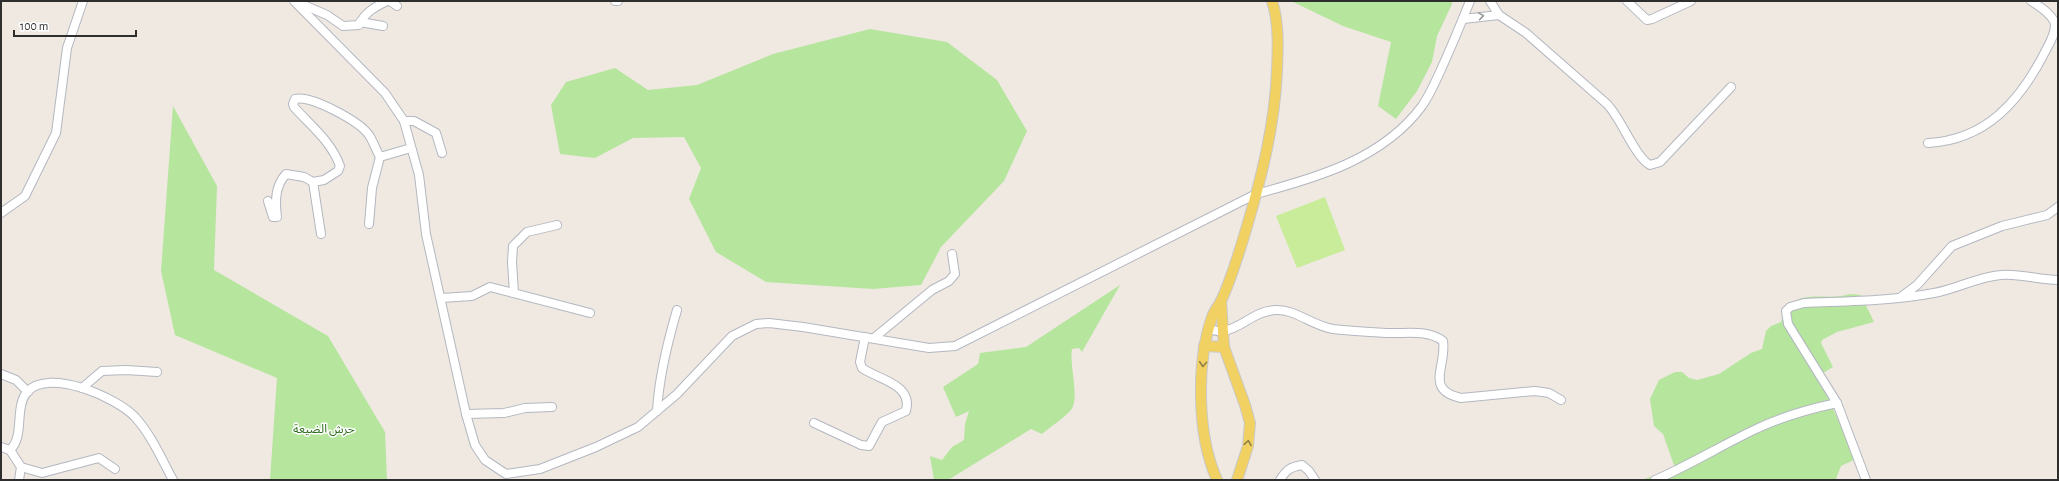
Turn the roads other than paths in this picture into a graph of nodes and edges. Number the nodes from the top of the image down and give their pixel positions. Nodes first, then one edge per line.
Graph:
1 (83, 1) edge
2 (294, 1) edge
3 (389, 1) edge
4 (1272, 1) edge
5 (1470, 1) edge
6 (1490, 1) edge
7 (1627, 1) edge
8 (1691, 1) edge
9 (2031, 1) edge
10 (397, 6) dead end
11 (1498, 15) junction
12 (1463, 19) junction
13 (360, 22) junction
14 (383, 26) dead end
15 (2057, 28) edge
16 (1731, 87) dead end
17 (404, 121) junction
18 (1928, 143) dead end
19 (411, 148) junction
20 (442, 153) dead end
21 (380, 158) junction
22 (313, 182) junction
23 (1256, 194) junction
24 (268, 201) dead end
25 (2058, 207) edge
26 (1, 213) edge
27 (369, 224) dead end
28 (556, 225) dead end
29 (321, 234) dead end
30 (952, 254) dead end
31 (2058, 280) edge
32 (514, 293) junction
33 (440, 298) junction
34 (1900, 298) junction
35 (1221, 301) junction
36 (677, 310) dead end
37 (590, 313) dead end
38 (1208, 329) junction
39 (1222, 331) junction
40 (865, 337) junction
41 (874, 338) junction
42 (1204, 346) junction
43 (1224, 347) junction
44 (157, 372) dead end
45 (1, 374) edge
46 (82, 388) junction
47 (28, 392) junction
48 (1561, 400) dead end
49 (1837, 403) junction
50 (552, 407) dead end
51 (657, 411) junction
52 (466, 414) junction
53 (814, 423) dead end
54 (1, 447) edge
55 (10, 450) junction
56 (20, 467) junction
57 (115, 469) dead end
58 (513, 477) edge
59 (19, 480) edge
60 (173, 480) edge
61 (1217, 480) edge
62 (1237, 480) edge
63 (1280, 480) edge
64 (1315, 480) edge
65 (1655, 480) edge
66 (1866, 480) edge

1 - 26 street
2 - 13 street
2 - 17 street
3 - 10 street
3 - 13 street
4 - 23 main road
5 - 12 street
6 - 11 street
7 - 8 street
9 - 15 street
12 -> 11 street
11 - 16 street
12 - 23 street
13 - 14 street
15 - 18 street
17 - 19 street
17 - 20 street
19 - 21 street
19 - 33 street
21 - 22 street
21 - 27 street
22 - 24 street
22 - 29 street
23 - 35 main road
23 - 41 street
25 - 34 street
28 - 32 street
30 - 41 street
31 - 34 street
32 - 33 street
32 - 37 street
33 - 52 street
34 - 49 street
35 - 38 main road
35 - 39 main road
36 - 51 street
38 - 39 street
38 - 42 main road
39 - 43 main road
39 - 48 street
40 - 41 street
40 - 51 street
40 - 53 street
42 - 43 main road
42 -> 61 main road
62 -> 43 main road
44 - 46 street
45 - 47 street
46 - 47 street
46 - 60 street
47 - 55 street
49 - 65 street
49 - 66 street
50 - 52 street
51 - 58 street
52 - 58 street
54 - 55 street
55 - 56 street
56 - 57 street
56 - 59 street
63 - 64 street

